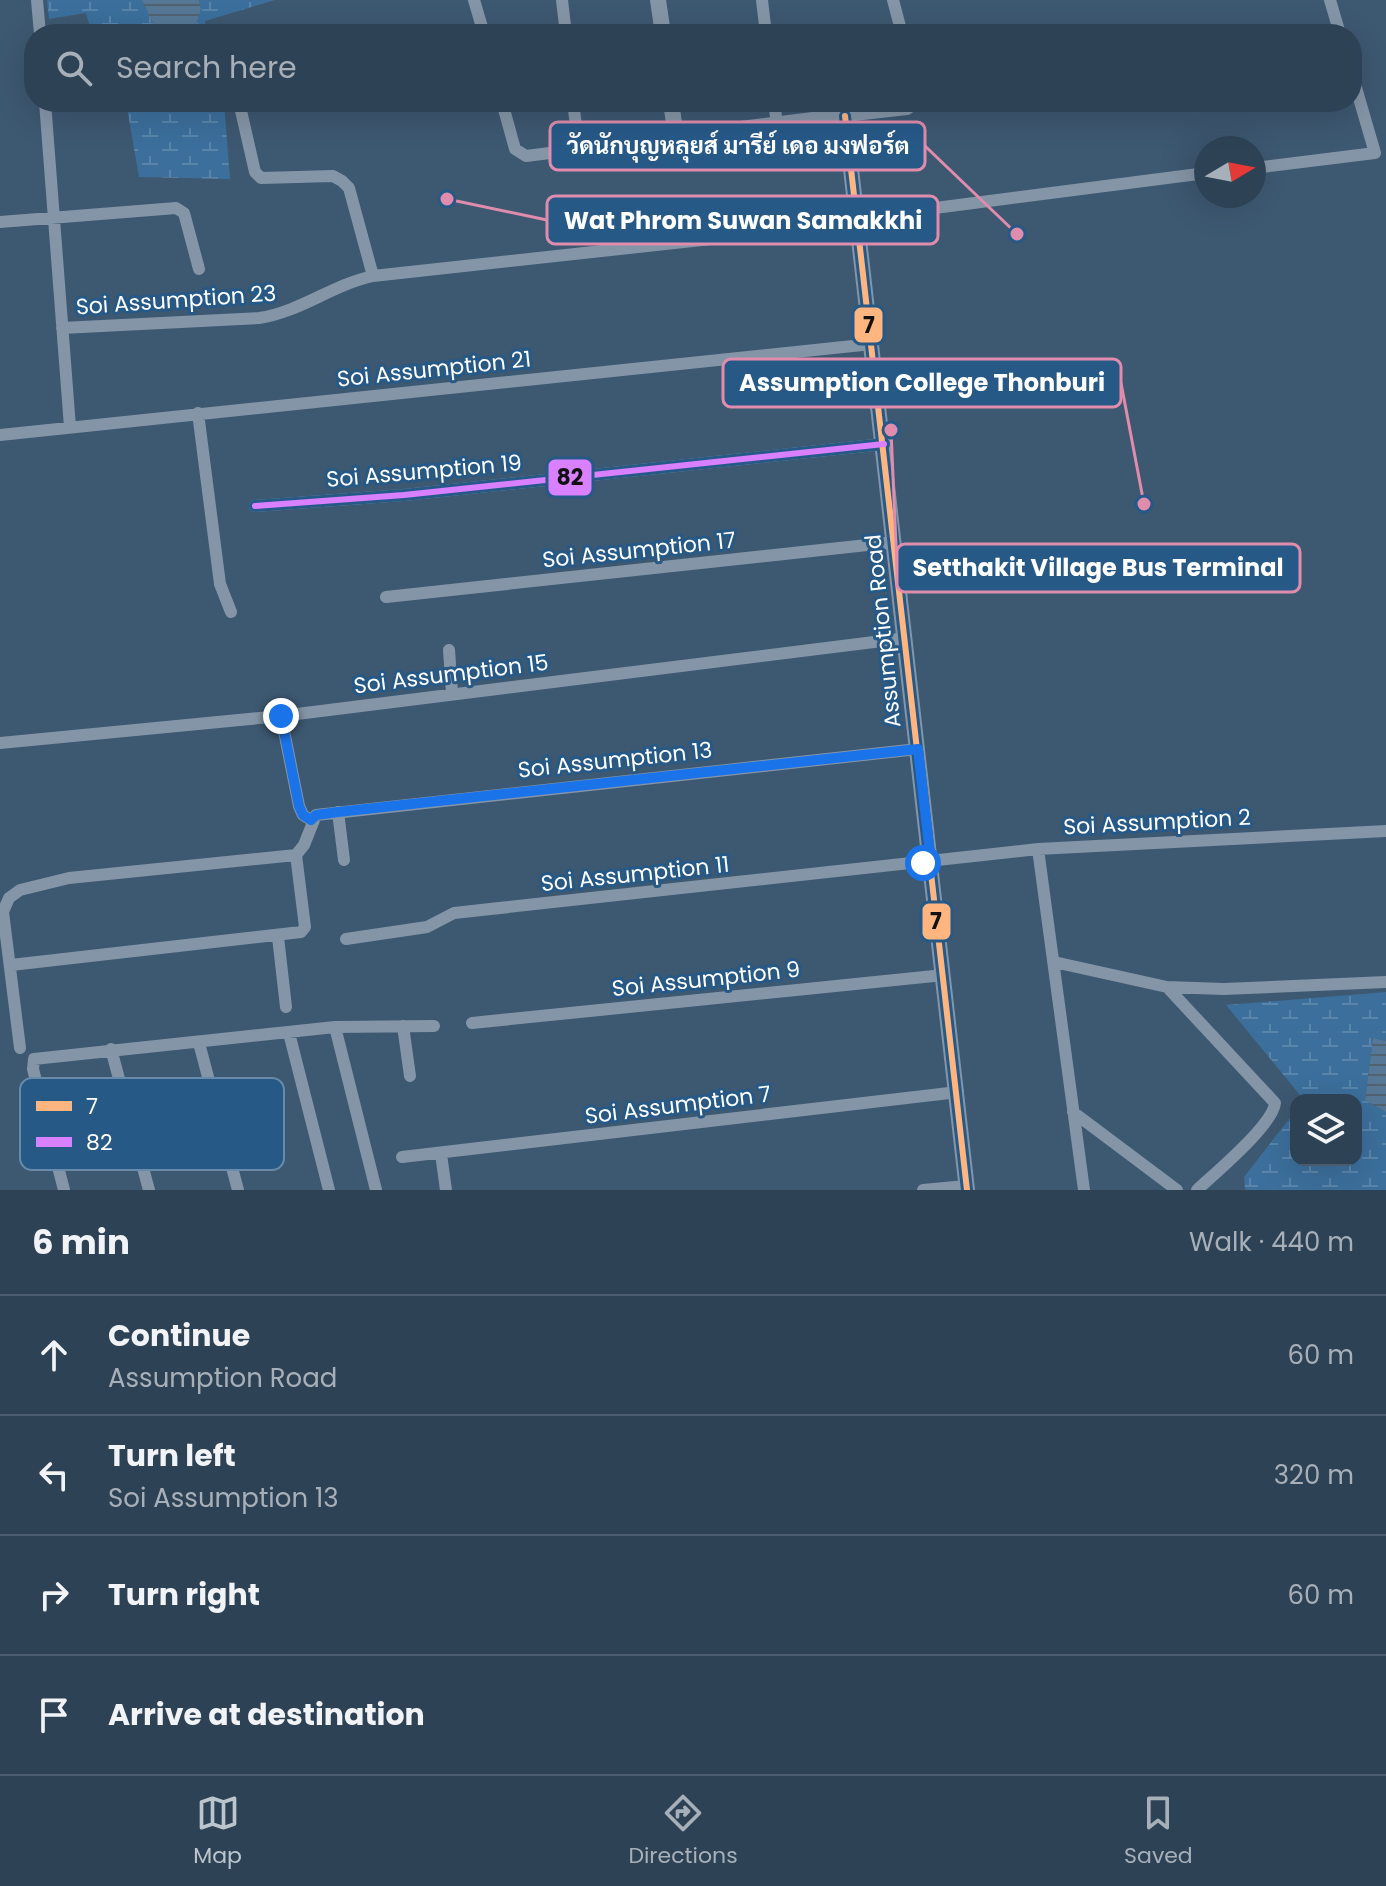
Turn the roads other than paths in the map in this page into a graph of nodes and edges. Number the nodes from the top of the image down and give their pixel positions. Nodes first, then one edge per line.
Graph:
1 (37, 0) edge
2 (474, 0) edge
3 (562, 0) edge
4 (658, 0) edge
5 (762, 0) edge
6 (893, 0) edge
7 (1330, 0) edge
8 (39, 24) edge
9 (481, 24) edge
10 (565, 24) edge
11 (662, 24) edge
12 (765, 24) edge
13 (899, 24) edge
14 (1337, 24) edge
15 (1362, 108) edge
16 (46, 112) edge
17 (241, 112) edge
18 (505, 112) edge
19 (574, 112) edge
20 (672, 112) edge
21 (775, 112) edge
22 (880, 112) edge
23 (845, 116) junction
24 (777, 124) junction
25 (676, 137) junction
26 (579, 149) junction
27 (1266, 167) edge
28 (1194, 175) edge
29 (54, 217) junction
30 (858, 221) junction
31 (0, 222) edge
32 (199, 269) dead end
33 (373, 276) junction
34 (62, 328) junction
35 (872, 344) junction
36 (198, 413) junction
37 (70, 427) junction
38 (0, 435) edge
39 (884, 444) junction
40 (255, 506) dead end
41 (895, 542) junction
42 (386, 597) dead end
43 (231, 612) dead end
44 (906, 638) junction
45 (449, 650) dead end
46 (452, 693) junction
47 (281, 716) junction
48 (0, 743) edge
49 (918, 749) junction
50 (338, 812) junction
51 (314, 818) junction
52 (1386, 831) edge
53 (1038, 849) junction
54 (296, 855) junction
55 (344, 860) dead end
56 (931, 862) junction
57 (278, 937) junction
58 (346, 939) dead end
59 (1054, 962) junction
60 (11, 965) junction
61 (944, 975) junction
62 (1386, 982) edge
63 (1167, 987) junction
64 (286, 1007) dead end
65 (472, 1023) dead end
66 (403, 1026) junction
67 (434, 1026) dead end
68 (335, 1027) junction
69 (289, 1033) junction
70 (199, 1043) junction
71 (20, 1048) dead end
72 (111, 1049) junction
73 (410, 1076) dead end
74 (35, 1078) edge
75 (119, 1078) edge
76 (208, 1078) edge
77 (958, 1092) junction
78 (1073, 1112) junction
79 (441, 1154) junction
80 (402, 1157) dead end
81 (59, 1170) edge
82 (144, 1170) edge
83 (233, 1170) edge
84 (967, 1188) edge
85 (64, 1190) edge
86 (149, 1190) edge
87 (238, 1190) edge
88 (329, 1190) edge
89 (376, 1190) edge
90 (446, 1190) edge
91 (923, 1190) edge
92 (1084, 1190) edge
93 (1177, 1190) edge
94 (1197, 1190) edge

1 - 8 street
2 - 9 street
3 - 10 street
4 - 11 street
5 - 12 street
6 - 13 street
7 - 14 street
15 - 27 street
16 - 29 street
17 - 33 street
18 - 26 street
19 - 26 street
20 - 25 street
21 - 24 street
22 - 23 street
23 - 24 street
23 - 30 street, Assumption Road
24 - 25 street
25 - 26 street
28 - 30 street, Soi Assumption 23
29 - 31 street
29 - 32 street
29 - 34 street
30 - 33 street, Soi Assumption 23
30 - 35 street, Assumption Road
33 - 34 street, Soi Assumption 23
34 - 37 street
35 - 36 street, Soi Assumption 21
35 - 39 street, Assumption Road
36 - 37 street, Soi Assumption 21
36 - 43 street
37 - 38 street, Soi Assumption 21
39 - 40 street, Soi Assumption 19
39 - 41 street, Assumption Road
41 - 42 street, Soi Assumption 17
41 - 44 street, Assumption Road
44 - 46 street, Soi Assumption 15
44 - 49 street, Assumption Road
45 - 46 street
46 - 47 street, Soi Assumption 15
47 - 48 street, Soi Assumption 15
47 - 51 street
49 - 50 street, Soi Assumption 13
49 - 56 street, Assumption Road
50 - 51 street, Soi Assumption 13
50 - 55 street
51 - 54 street
52 - 53 street, Soi Assumption 2
53 - 56 street, Soi Assumption 2
53 - 59 street
54 - 57 street
54 - 60 street
56 - 58 street, Soi Assumption 11
56 - 61 street, Assumption Road
57 - 60 street
57 - 64 street
59 - 63 street
59 - 78 street
60 - 71 street
61 - 65 street, Soi Assumption 9
61 - 77 street, Assumption Road
62 - 63 street
63 - 94 street
66 - 67 street
66 - 68 street
66 - 73 street
68 - 69 street
68 - 89 street
69 - 70 street
69 - 88 street
70 - 72 street
70 - 76 street
72 - 74 street
72 - 75 street
77 - 79 street, Soi Assumption 7
77 - 84 street, Assumption Road
78 - 92 street
78 - 93 street
79 - 80 street, Soi Assumption 7
79 - 90 street
81 - 85 street
82 - 86 street
83 - 87 street
84 - 91 street

